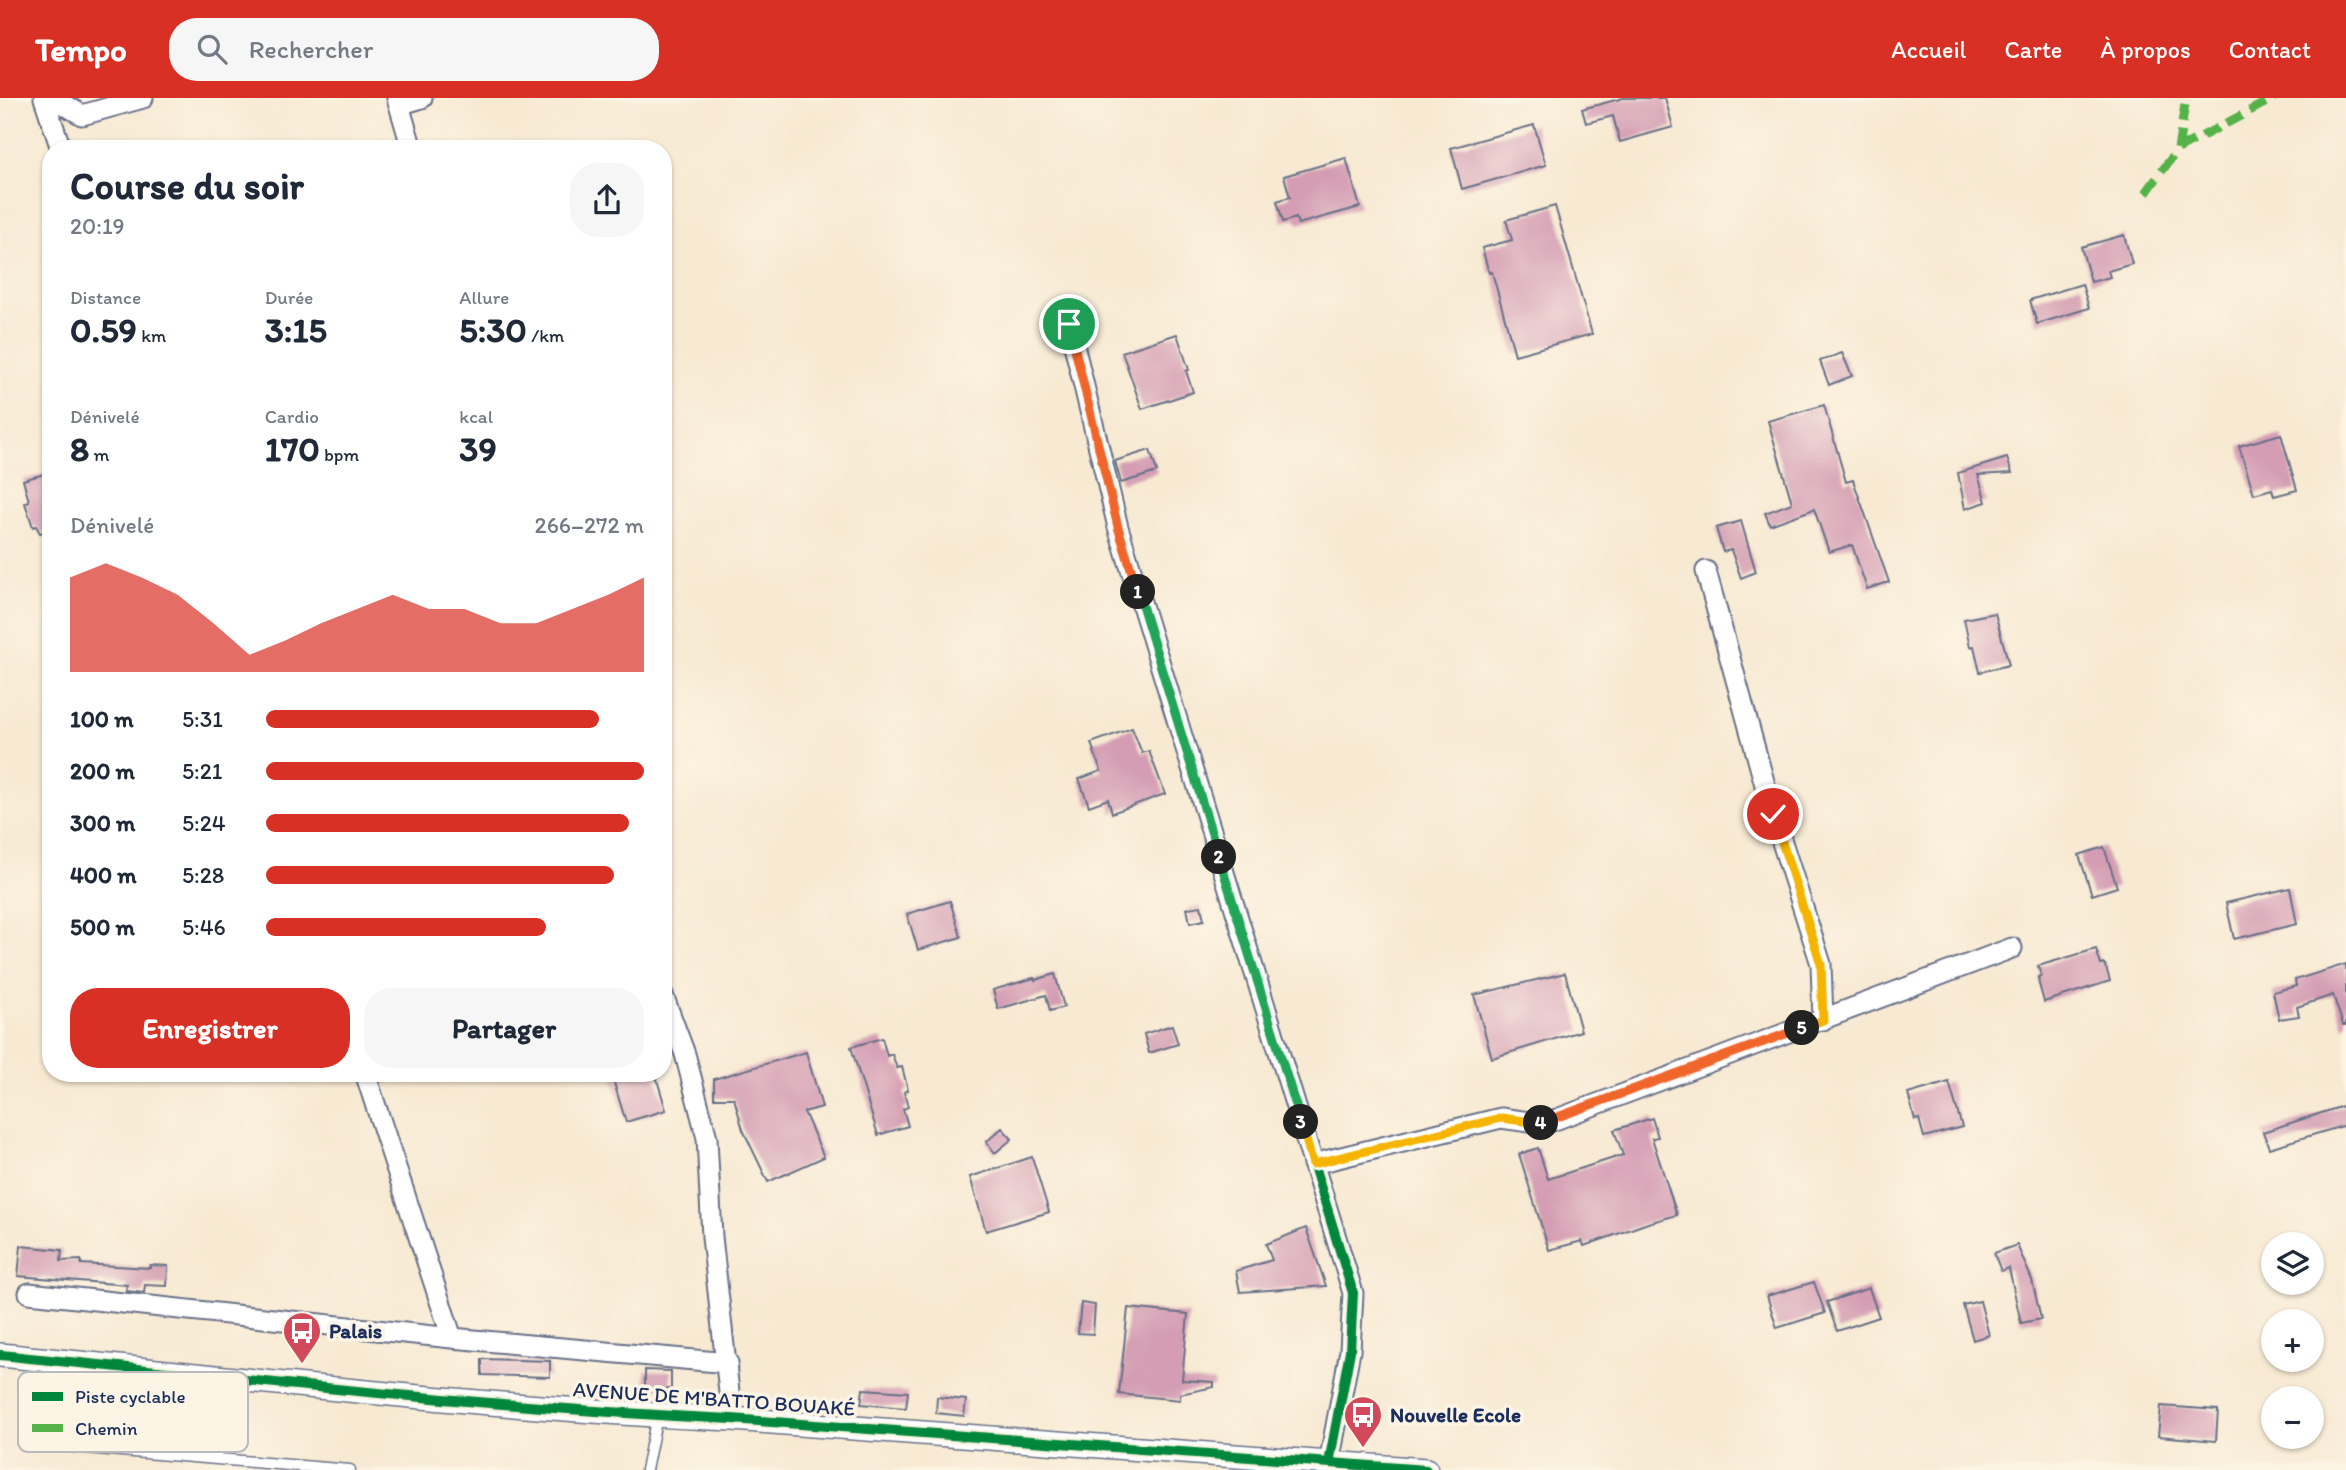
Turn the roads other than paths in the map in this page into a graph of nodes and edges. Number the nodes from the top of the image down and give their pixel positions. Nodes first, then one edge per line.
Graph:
1 (44, 98) edge
2 (53, 98) edge
3 (143, 98) edge
4 (422, 98) edge
5 (398, 101) edge
6 (58, 140) edge
7 (409, 140) edge
8 (1069, 324) dead end
9 (1706, 571) dead end
10 (2012, 948) dead end
11 (672, 1019) edge
12 (1823, 1020) junction
13 (368, 1082) edge
14 (1313, 1164) junction
15 (29, 1293) dead end
16 (452, 1338) junction
17 (0, 1355) edge
18 (48, 1360) junction
19 (727, 1363) junction
20 (47, 1372) edge
21 (174, 1372) edge
22 (248, 1379) edge
23 (657, 1416) junction
24 (732, 1419) junction
25 (133, 1452) edge
26 (1329, 1463) junction
27 (351, 1470) edge
28 (646, 1470) edge
29 (1426, 1470) edge

1 - 6 street
2 - 3 street
4 - 5 street
5 - 7 street
8 - 14 street
9 - 12 street
10 - 12 street
11 - 19 street
12 - 14 street
13 - 16 street
14 - 26 street
15 - 16 street
16 - 19 street
17 - 18 street, AVENUE DE M'BATTO BOUAKÉ
18 - 20 lane
18 - 21 street, AVENUE DE M'BATTO BOUAKÉ
19 - 24 street
22 - 23 street, AVENUE DE M'BATTO BOUAKÉ
23 - 24 street, AVENUE DE M'BATTO BOUAKÉ
23 - 28 lane
24 - 26 street, AVENUE DE M'BATTO BOUAKÉ
25 - 27 lane
26 - 29 street, AVENUE DE M'BATTO BOUAKÉ

